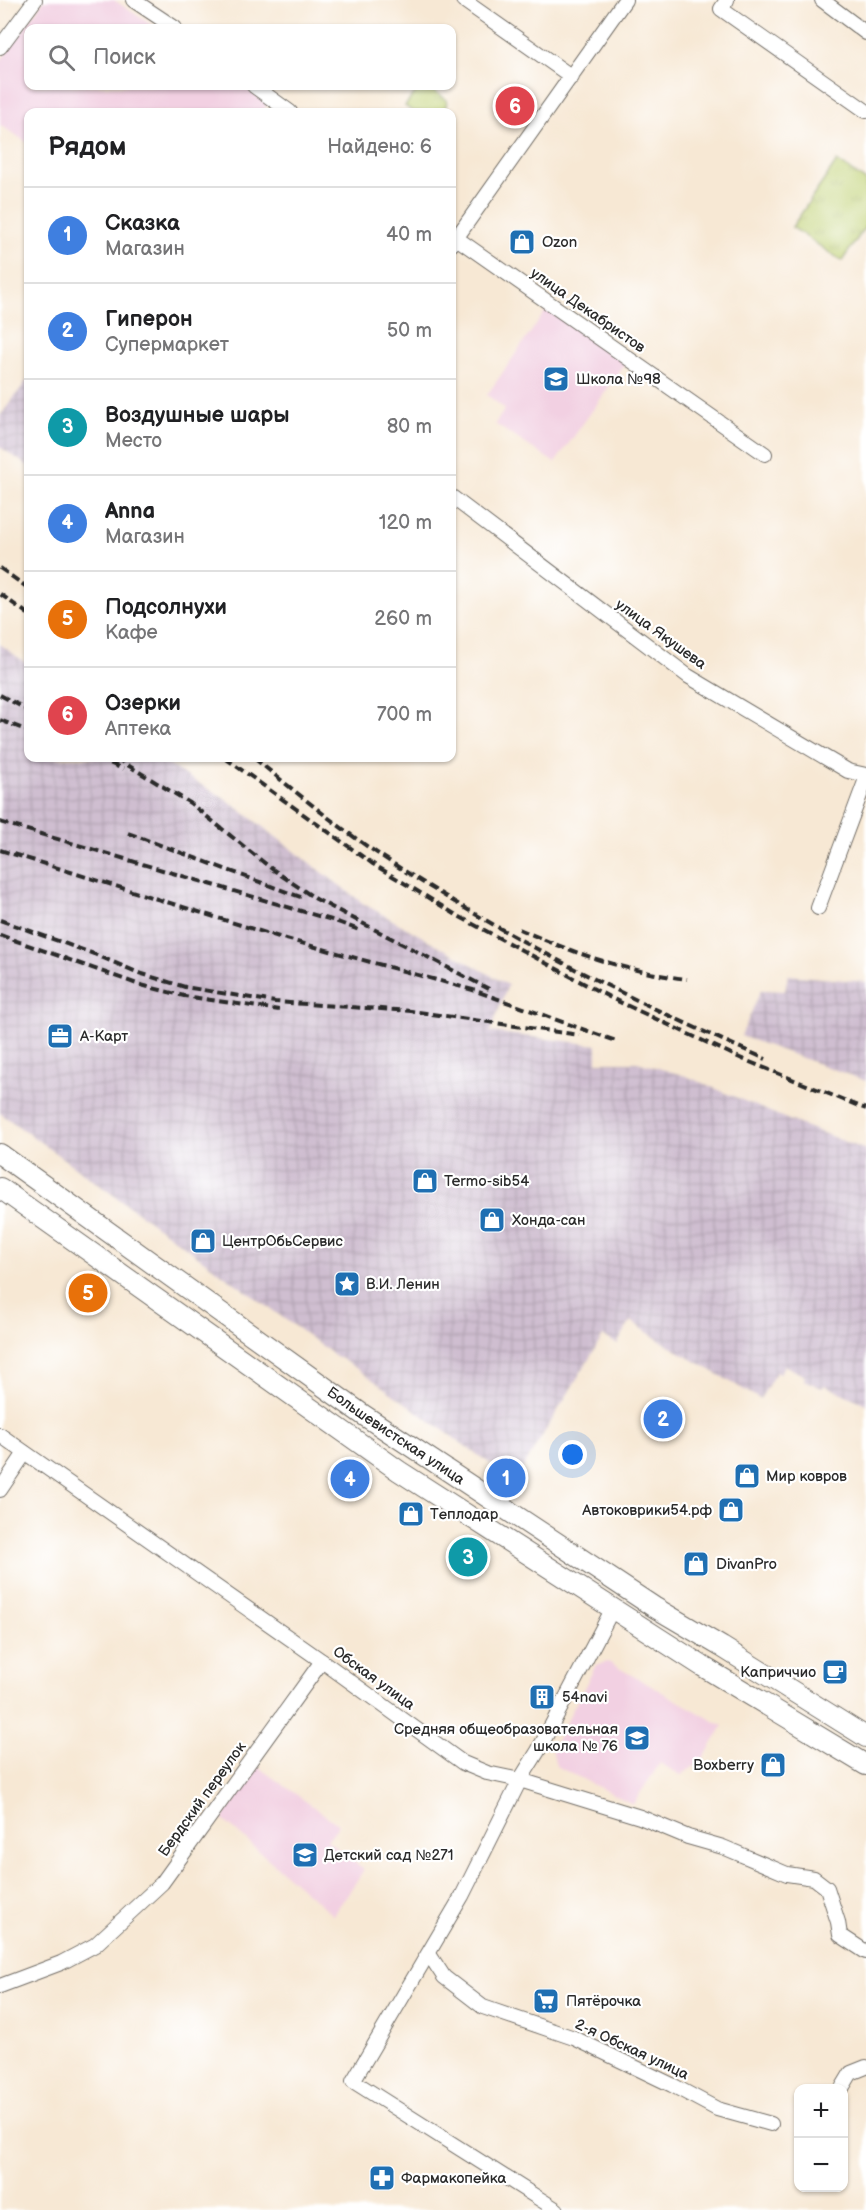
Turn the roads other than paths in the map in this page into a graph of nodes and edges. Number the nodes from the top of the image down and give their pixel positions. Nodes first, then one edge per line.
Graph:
1 (35, 0) edge
2 (133, 0) edge
3 (463, 0) edge
4 (625, 0) edge
5 (727, 0) edge
6 (822, 0) edge
7 (169, 24) edge
8 (866, 33) edge
9 (0, 47) edge
10 (572, 77) junction
11 (260, 90) edge
12 (284, 108) edge
13 (866, 111) edge
14 (456, 235) edge
15 (456, 241) edge
16 (765, 454) dead end
17 (456, 500) edge
18 (866, 777) edge
19 (818, 908) dead end
20 (0, 1154) edge
21 (0, 1188) edge
22 (0, 1436) edge
23 (25, 1453) junction
24 (0, 1490) edge
25 (614, 1608) junction
26 (322, 1661) junction
27 (866, 1737) edge
28 (866, 1765) edge
29 (520, 1780) junction
30 (866, 1952) edge
31 (429, 1954) junction
32 (0, 1986) edge
33 (866, 2067) edge
34 (844, 2084) edge
35 (771, 2124) dead end
36 (557, 2210) edge

1 - 9 street
2 - 7 street
3 - 10 street
4 - 10 street
5 - 13 street
6 - 8 street
10 - 14 street
11 - 12 street
15 - 16 street, улица Декабристов
17 - 18 street, улица Якушева
18 - 19 street
20 - 27 highway, Большевистская улица
21 - 25 highway, Большевистская улица
22 - 23 street, Обская улица
23 - 24 street
23 - 26 street, Обская улица
25 - 28 highway, Большевистская улица
25 - 29 street
26 - 29 street, Обская улица
26 - 32 street, Бердский переулок
29 - 30 street, Обская улица
29 - 31 street
31 - 35 street, 2-я Обская улица
31 - 36 street
33 - 34 street

